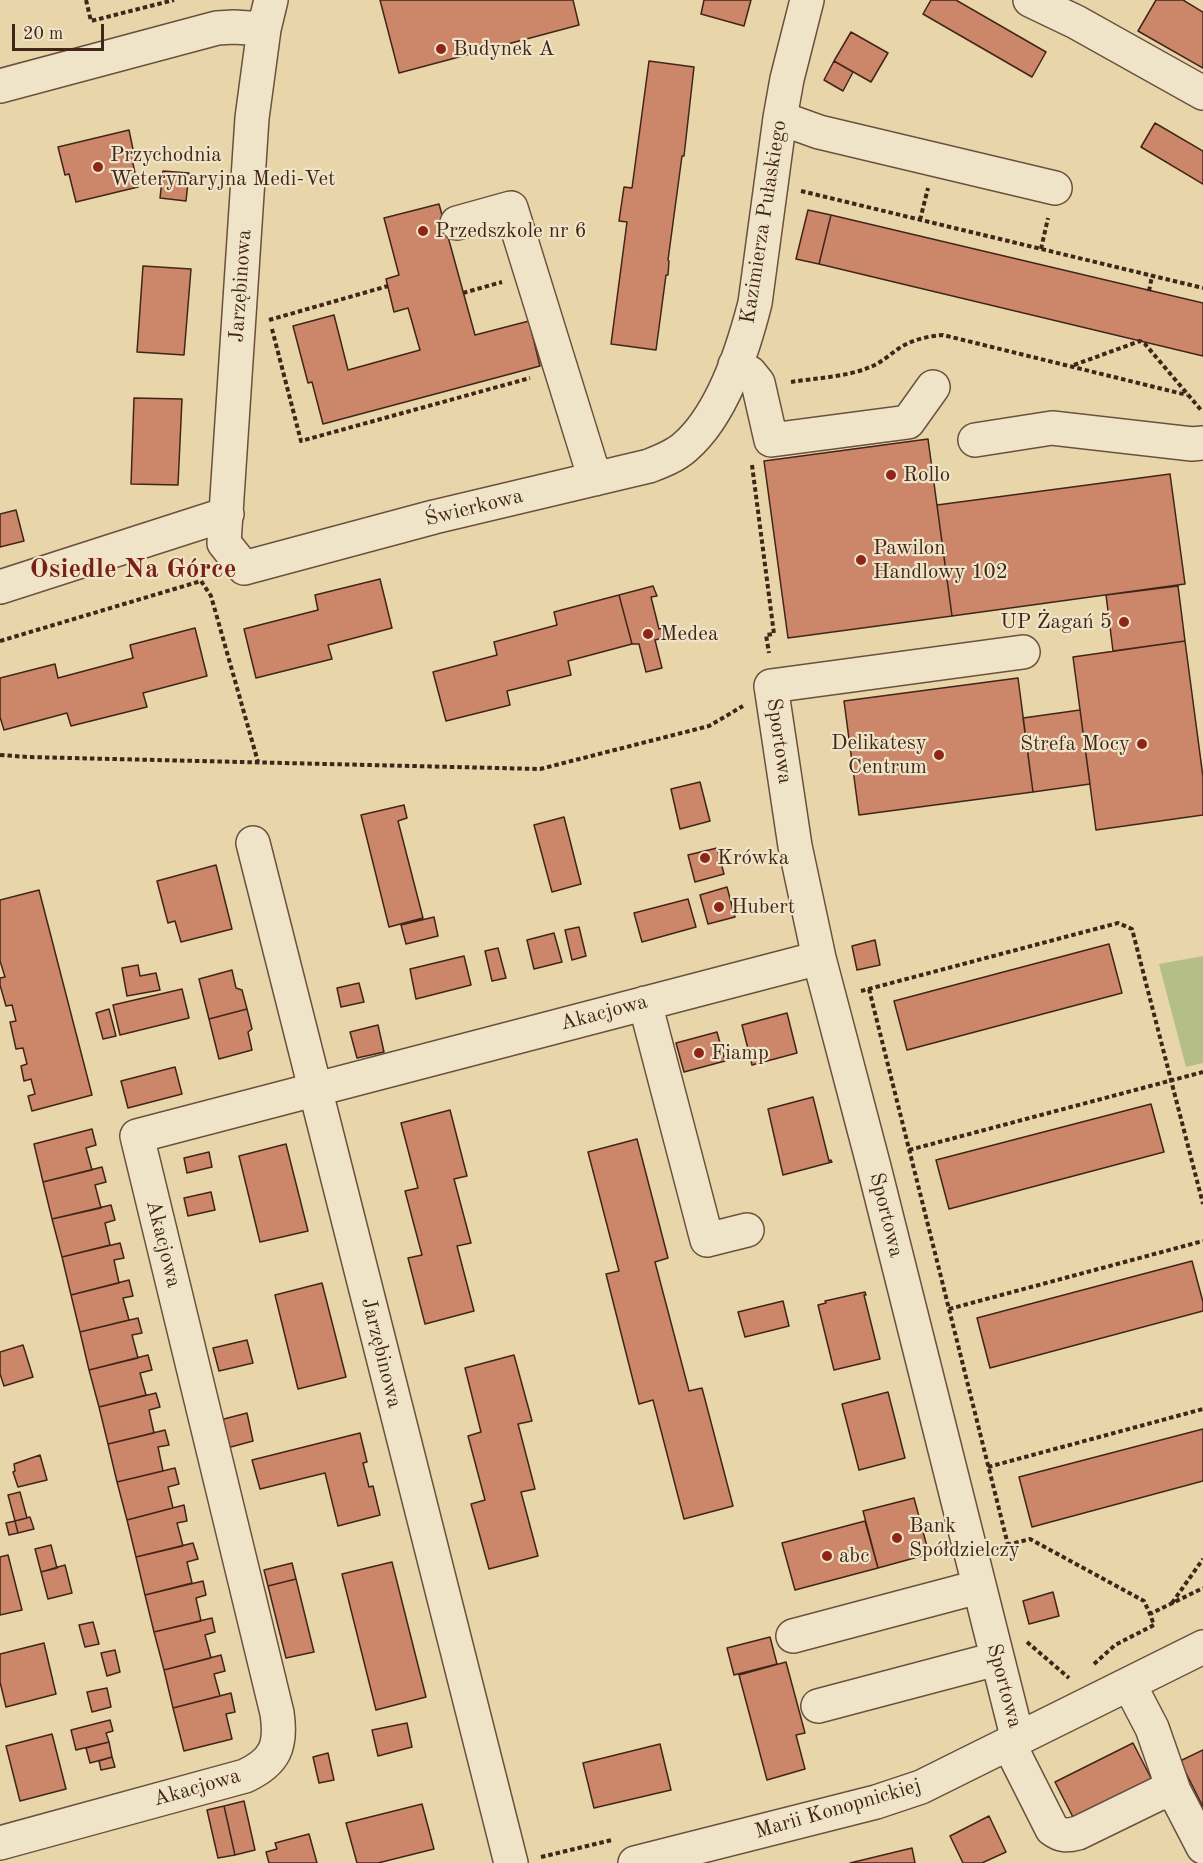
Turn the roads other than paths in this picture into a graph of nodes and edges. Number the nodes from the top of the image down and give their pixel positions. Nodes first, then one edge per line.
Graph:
1 (807, 0) edge
2 (1030, 0) edge
3 (267, 15) edge
4 (1199, 83) edge
5 (0, 86) edge
6 (780, 118) junction
7 (1055, 188) dead end
8 (457, 224) dead end
9 (735, 365) junction
10 (933, 387) dead end
11 (697, 435) joint
12 (975, 440) dead end
13 (1203, 443) edge
14 (595, 479) junction
15 (226, 514) junction
16 (244, 568) joint
17 (0, 587) edge
18 (1023, 652) dead end
19 (253, 843) dead end
20 (819, 958) junction
21 (645, 1003) junction
22 (314, 1088) junction
23 (747, 1230) dead end
24 (978, 1587) junction
25 (793, 1636) dead end
26 (1203, 1647) edge
27 (996, 1659) junction
28 (1129, 1684) junction
29 (818, 1706) dead end
30 (1013, 1742) junction
31 (1174, 1791) junction
32 (0, 1843) edge
33 (1203, 1847) edge
34 (697, 1856) edge
35 (511, 1863) edge
36 (635, 1863) edge

1 - 6 street, Kazimierza Pułaskiego
2 - 4 street
3 - 5 street
3 - 15 street, Jarzębinowa
6 - 7 street
6 - 9 street, Kazimierza Pułaskiego
8 - 14 street
9 - 10 street
9 - 11 street, Kazimierza Pułaskiego
11 - 14 street, Świerkowa
12 - 13 street
14 - 16 street, Świerkowa
15 - 16 street, Jarzębinowa
15 - 17 street
18 - 20 street, Sportowa
19 - 22 street, Jarzębinowa
20 - 21 street, Akacjowa
20 - 24 street, Sportowa
21 - 22 street, Akacjowa
21 - 23 street
22 - 32 street, Akacjowa
22 - 35 street, Jarzębinowa
24 - 25 street
24 - 27 street, Sportowa
26 - 28 street, Marii Konopnickiej
27 - 29 street
27 - 30 street, Sportowa
28 - 30 street, Marii Konopnickiej
28 - 31 street
30 - 31 street, Sportowa
30 - 34 street, Marii Konopnickiej
31 - 33 street
34 - 36 street, Marii Konopnickiej

